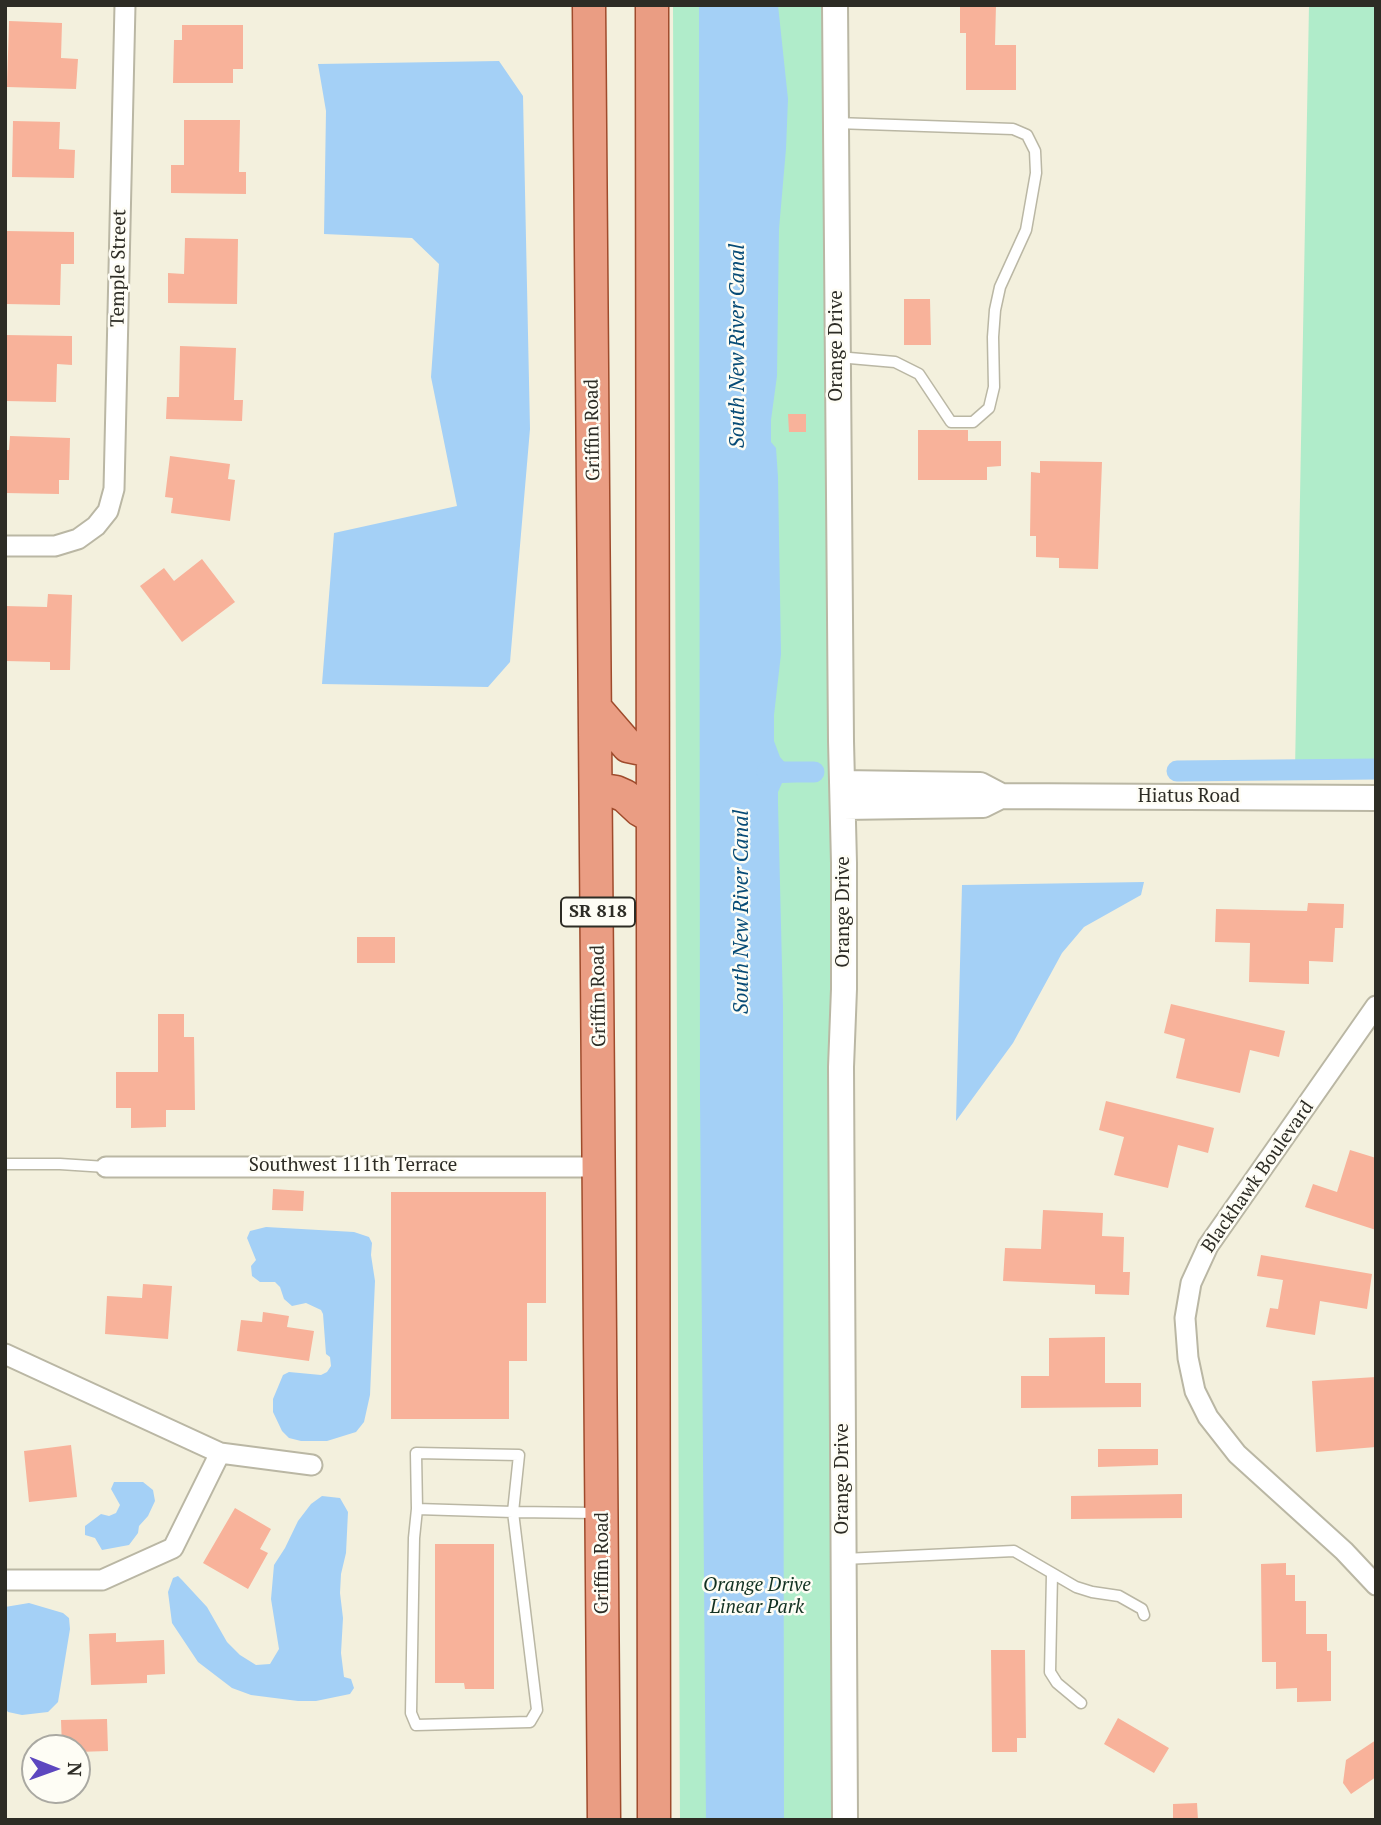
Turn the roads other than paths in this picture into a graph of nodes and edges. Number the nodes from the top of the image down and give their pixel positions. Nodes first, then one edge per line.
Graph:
1 (125, 5) edge
2 (589, 5) edge
3 (652, 5) edge
4 (835, 5) edge
5 (836, 123) junction
6 (837, 357) junction
7 (5, 546) edge
8 (596, 709) junction
9 (652, 751) junction
10 (597, 789) junction
11 (843, 795) junction
12 (1376, 798) edge
13 (652, 817) junction
14 (1376, 1006) edge
15 (5, 1164) edge
16 (106, 1167) joint
17 (601, 1167) junction
18 (5, 1354) edge
19 (220, 1453) junction
20 (312, 1465) dead end
21 (417, 1509) junction
22 (513, 1512) junction
23 (603, 1513) junction
24 (844, 1559) junction
25 (1052, 1574) junction
26 (5, 1580) edge
27 (1376, 1585) edge
28 (1143, 1615) dead end
29 (1081, 1703) dead end
30 (604, 1820) edge
31 (654, 1820) edge
32 (845, 1820) edge

1 - 7 street, Temple Street
2 - 8 main road, Griffin Road / SR 818
3 - 9 main road, SR 818
4 - 5 street, Orange Drive
5 - 6 street, Orange Drive
5 - 6 lane
6 - 11 street, Orange Drive
8 - 9 main road
8 - 10 main road, Griffin Road / SR 818
9 - 13 main road, SR 818
10 - 13 main road
10 - 17 main road, Griffin Road / SR 818
11 - 12 street, Hiatus Road
11 - 24 street, Orange Drive
13 - 31 main road, SR 818
14 - 27 street, Blackhawk Boulevard
15 - 16 lane
16 - 17 street, Southwest 111th Terrace
17 - 23 main road, Griffin Road / SR 818
18 - 19 street
19 - 20 street
19 - 26 street
21 - 22 lane
21 - 22 lane
21 - 22 lane
22 - 23 lane
23 - 30 main road, Griffin Road / SR 818
24 - 25 lane
24 - 32 street, Orange Drive
25 - 28 lane
25 - 29 lane

